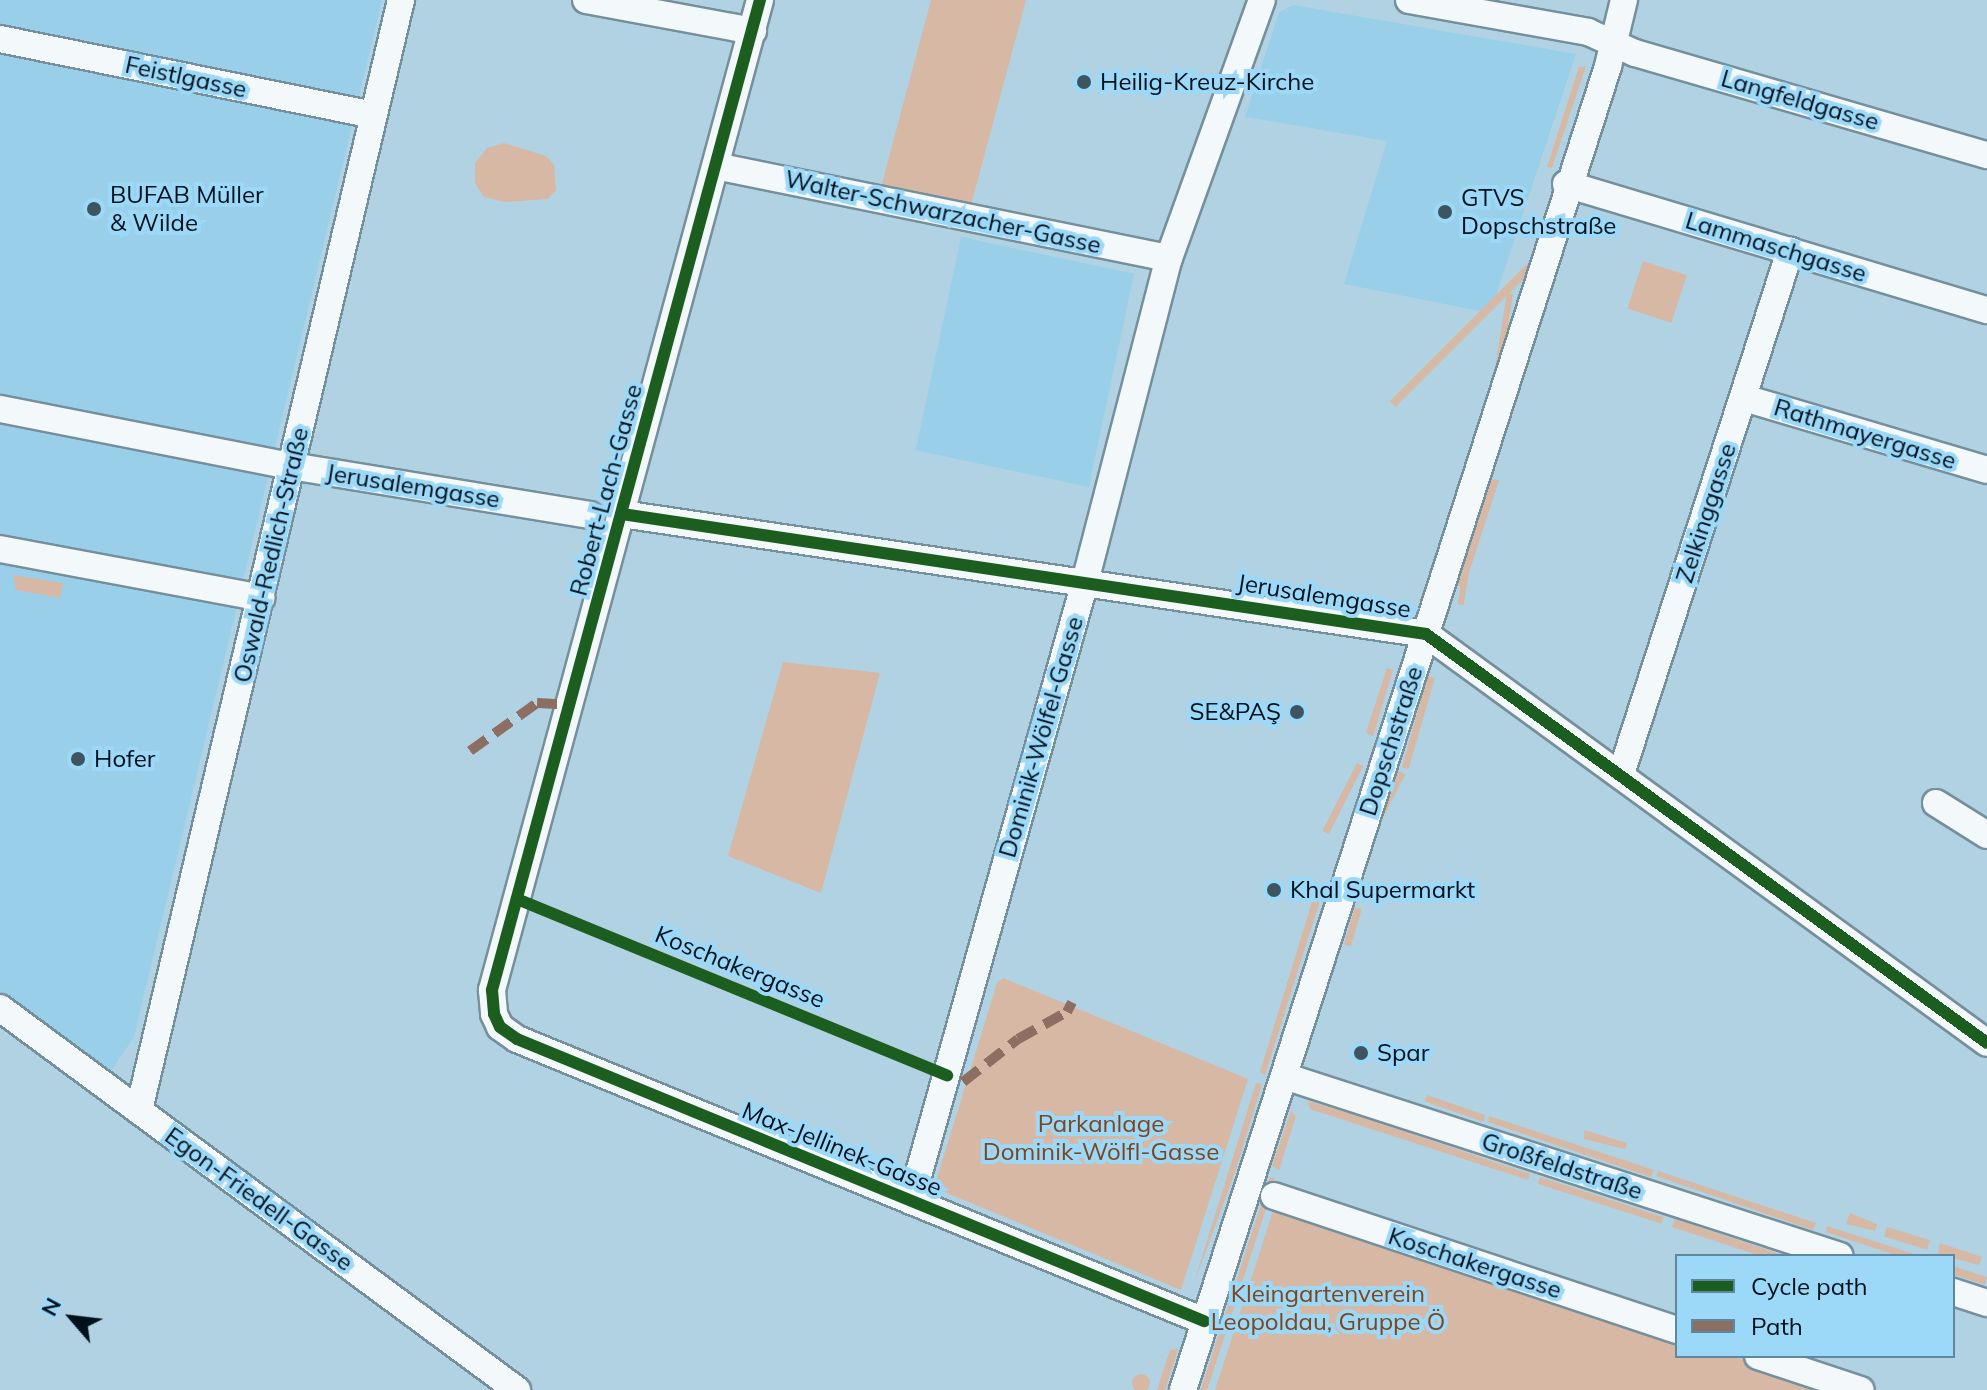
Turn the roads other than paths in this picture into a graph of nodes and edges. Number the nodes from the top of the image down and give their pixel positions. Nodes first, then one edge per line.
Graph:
1 (401, 0) edge
2 (586, 0) edge
3 (760, 0) edge
4 (1262, 0) edge
5 (1409, 0) edge
6 (1624, 0) edge
7 (753, 31) junction
8 (0, 39) edge
9 (1613, 43) junction
10 (372, 115) junction
11 (1987, 155) edge
12 (716, 166) junction
13 (1566, 184) junction
14 (1790, 251) junction
15 (1169, 258) junction
16 (1987, 310) edge
17 (1744, 398) junction
18 (0, 409) edge
19 (291, 466) junction
20 (1987, 470) edge
21 (622, 514) junction
22 (590, 515) dead end
23 (0, 549) edge
24 (1085, 582) junction
25 (261, 598) junction
26 (1426, 634) junction
27 (1621, 774) junction
28 (1936, 803) dead end
29 (1987, 835) edge
30 (492, 990) joint
31 (0, 1008) edge
32 (1987, 1043) edge
33 (1284, 1076) junction
34 (139, 1110) junction
35 (1274, 1196) dead end
36 (911, 1201) junction
37 (1834, 1254) edge
38 (1955, 1293) edge
39 (1987, 1303) edge
40 (1204, 1321) junction
41 (1675, 1329) edge
42 (1764, 1358) edge
43 (517, 1390) edge
44 (1183, 1390) edge
45 (1861, 1390) edge

1 - 10 street, Oswald-Redlich-Straße
2 - 7 street
3 - 7 street, Robert-Lach-Gasse
4 - 15 street, Dominik-Wölfel-Gasse
5 - 9 street, Langfeldgasse
6 - 9 street, Dopschstraße
7 - 12 street, Robert-Lach-Gasse
8 - 10 street, Feistlgasse
9 - 11 street, Langfeldgasse
9 - 13 street, Dopschstraße
10 - 19 street, Oswald-Redlich-Straße
12 - 15 street, Walter-Schwarzacher-Gasse
12 - 21 street, Robert-Lach-Gasse
13 - 14 street, Lammaschgasse
13 - 26 street, Dopschstraße
14 - 16 street, Lammaschgasse
14 - 17 street, Zelkinggasse
15 - 24 street, Dominik-Wölfel-Gasse
17 - 20 street, Rathmayergasse
17 - 27 street, Zelkinggasse
18 - 19 street, Jerusalemgasse
19 - 22 street, Jerusalemgasse
19 - 25 street, Oswald-Redlich-Straße
21 - 24 street, Jerusalemgasse
21 - 30 street, Robert-Lach-Gasse
23 - 25 street
24 - 26 street, Jerusalemgasse
24 - 36 street, Dominik-Wölfel-Gasse
25 - 34 street, Oswald-Redlich-Straße
26 - 27 street, Jerusalemgasse
26 - 33 street, Dopschstraße
27 - 32 street, Jerusalemgasse
28 - 29 street
30 - 36 street, Max-Jellinek-Gasse
31 - 34 street, Egon-Friedell-Gasse
33 - 37 street, Großfeldstraße
33 - 40 street, Dopschstraße
34 - 43 street, Egon-Friedell-Gasse
35 - 41 street, Koschakergasse
36 - 40 street, Max-Jellinek-Gasse
38 - 39 street
40 - 44 street, Dopschstraße
42 - 45 street

